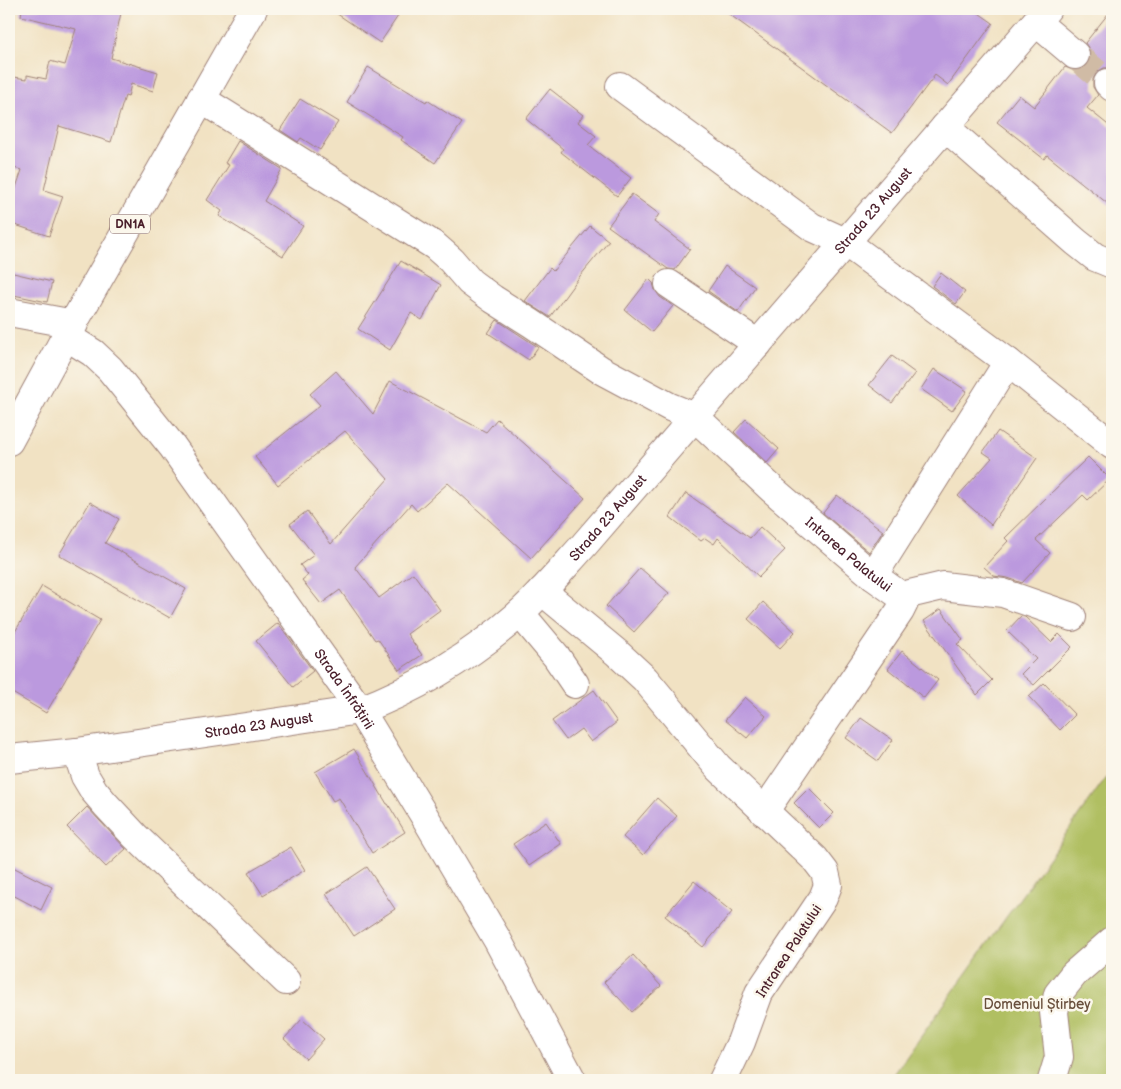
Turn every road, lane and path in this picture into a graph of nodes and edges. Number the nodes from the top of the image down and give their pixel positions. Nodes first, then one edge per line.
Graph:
1 (253, 9) edge
2 (1042, 15) edge
3 (1075, 55) tunnel mouth
4 (620, 86) dead end
5 (201, 100) junction
6 (945, 127) junction
7 (846, 242) junction
8 (1112, 264) edge
9 (669, 284) dead end
10 (9, 312) edge
11 (70, 330) junction
12 (758, 344) junction
13 (1008, 362) junction
14 (695, 417) junction
15 (9, 440) edge
16 (1112, 445) edge
17 (873, 576) junction
18 (542, 590) junction
19 (901, 596) junction
20 (520, 613) junction
21 (1072, 618) dead end
22 (575, 684) dead end
23 (360, 710) junction
24 (77, 752) junction
25 (9, 759) edge
26 (764, 812) junction
27 (1112, 941) edge
28 (286, 981) dead end
29 (572, 1080) edge
30 (723, 1080) edge
31 (1052, 1080) edge

1 - 5 street, DN1A
2 - 3 street
2 - 6 street, Strada 23 August
4 - 7 street
5 - 11 street, DN1A
5 - 14 street
6 - 7 street, Strada 23 August
6 - 8 street
7 - 12 street, Strada 23 August
7 - 13 street
9 - 12 street
10 - 11 street, Strada Înfrățirii
11 - 15 street, DN1A
11 - 23 street, Strada Înfrățirii
12 - 14 street, Strada 23 August
13 - 16 street
13 - 17 street
14 - 17 street, Intrarea Palatului
14 - 18 street, Strada 23 August
17 - 19 street, Intrarea Palatului
18 - 20 street, Strada 23 August
18 - 26 street, Intrarea Palatului
19 - 21 street
19 - 26 street, Intrarea Palatului
20 - 22 street
20 - 23 street, Strada 23 August
23 - 24 street, Strada 23 August
23 - 29 street, Strada Înfrățirii
24 - 25 street, Strada 23 August
24 - 28 street
26 - 30 street, Intrarea Palatului
27 - 31 street

